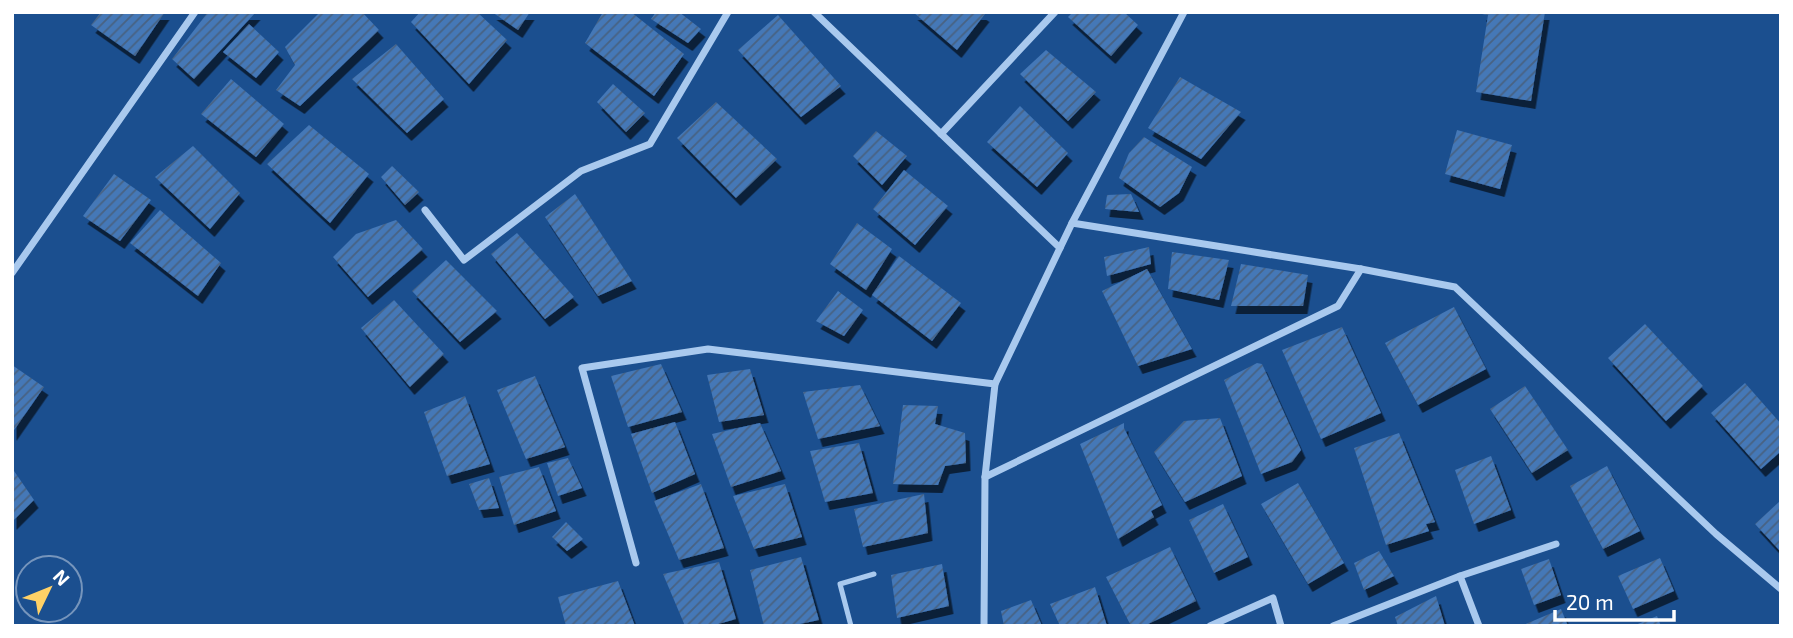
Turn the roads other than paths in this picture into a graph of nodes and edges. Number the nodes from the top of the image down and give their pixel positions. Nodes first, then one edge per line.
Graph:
1 (195, 12) edge
2 (729, 12) edge
3 (814, 12) edge
4 (1055, 12) edge
5 (1184, 12) edge
6 (941, 134) junction
7 (425, 210) dead end
8 (1072, 223) junction
9 (1060, 248) junction
10 (1362, 269) junction
11 (12, 272) edge
12 (995, 384) junction
13 (985, 477) junction
14 (1556, 544) dead end
15 (636, 563) dead end
16 (874, 574) dead end
17 (1460, 576) junction
18 (1781, 589) edge
19 (851, 626) edge
20 (984, 626) edge
21 (1210, 626) edge
22 (1281, 626) edge
23 (1333, 626) edge
24 (1479, 626) edge

1 - 11 street
2 - 7 street
3 - 6 street
4 - 6 street
5 - 8 street
6 - 9 street
8 - 9 street
8 - 10 street
9 - 12 street
10 - 13 street
10 - 18 street
12 - 13 street
12 - 15 street
13 - 20 street
14 - 17 street
16 - 19 lane
17 - 23 street
17 - 24 street
21 - 22 street

